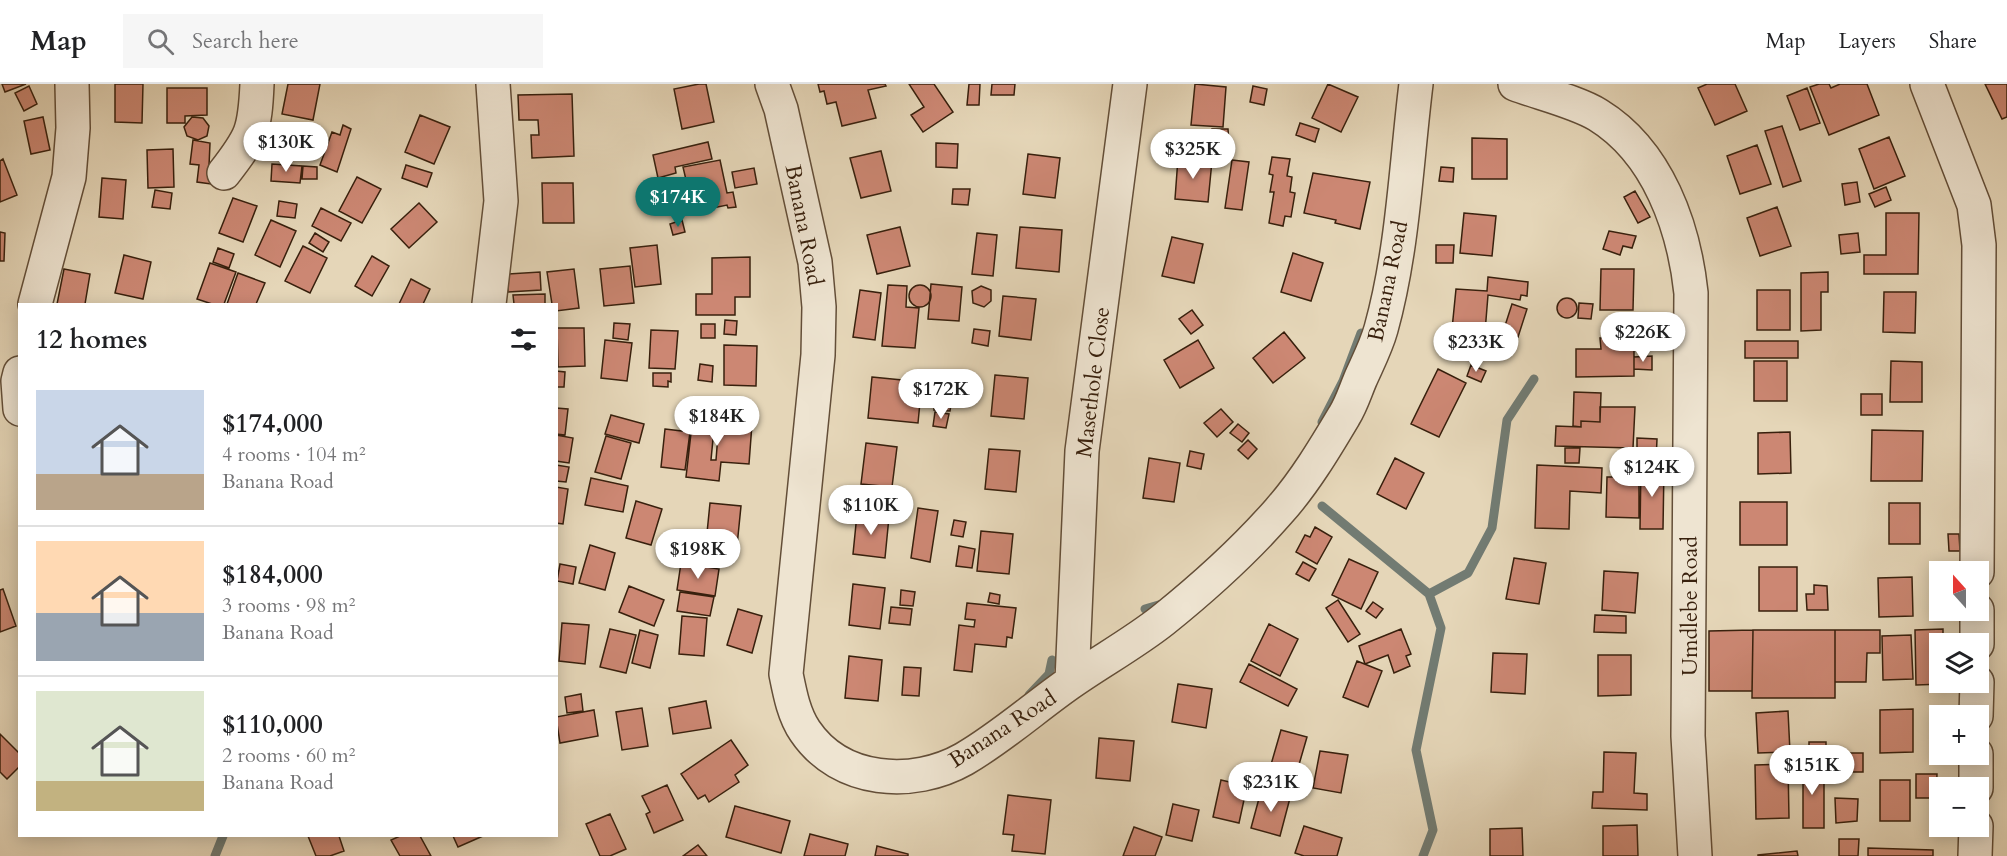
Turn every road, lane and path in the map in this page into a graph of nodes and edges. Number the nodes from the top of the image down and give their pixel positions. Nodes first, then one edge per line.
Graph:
1 (72, 84) edge
2 (257, 84) edge
3 (493, 84) edge
4 (772, 84) edge
5 (1130, 84) edge
6 (1416, 84) edge
7 (1515, 84) edge
8 (1927, 84) edge
9 (224, 173) dead end
10 (35, 303) edge
11 (489, 303) edge
12 (1977, 561) edge
13 (1072, 681) junction
14 (1976, 837) edge
15 (1695, 856) edge
16 (1975, 856) edge

1 - 10 street
2 - 9 street
3 - 11 street
4 - 13 street, Banana Road
5 - 13 street, Masethole Close
6 - 13 street, Banana Road
7 - 15 street, Umdlebe Road
8 - 12 street
14 - 16 street

